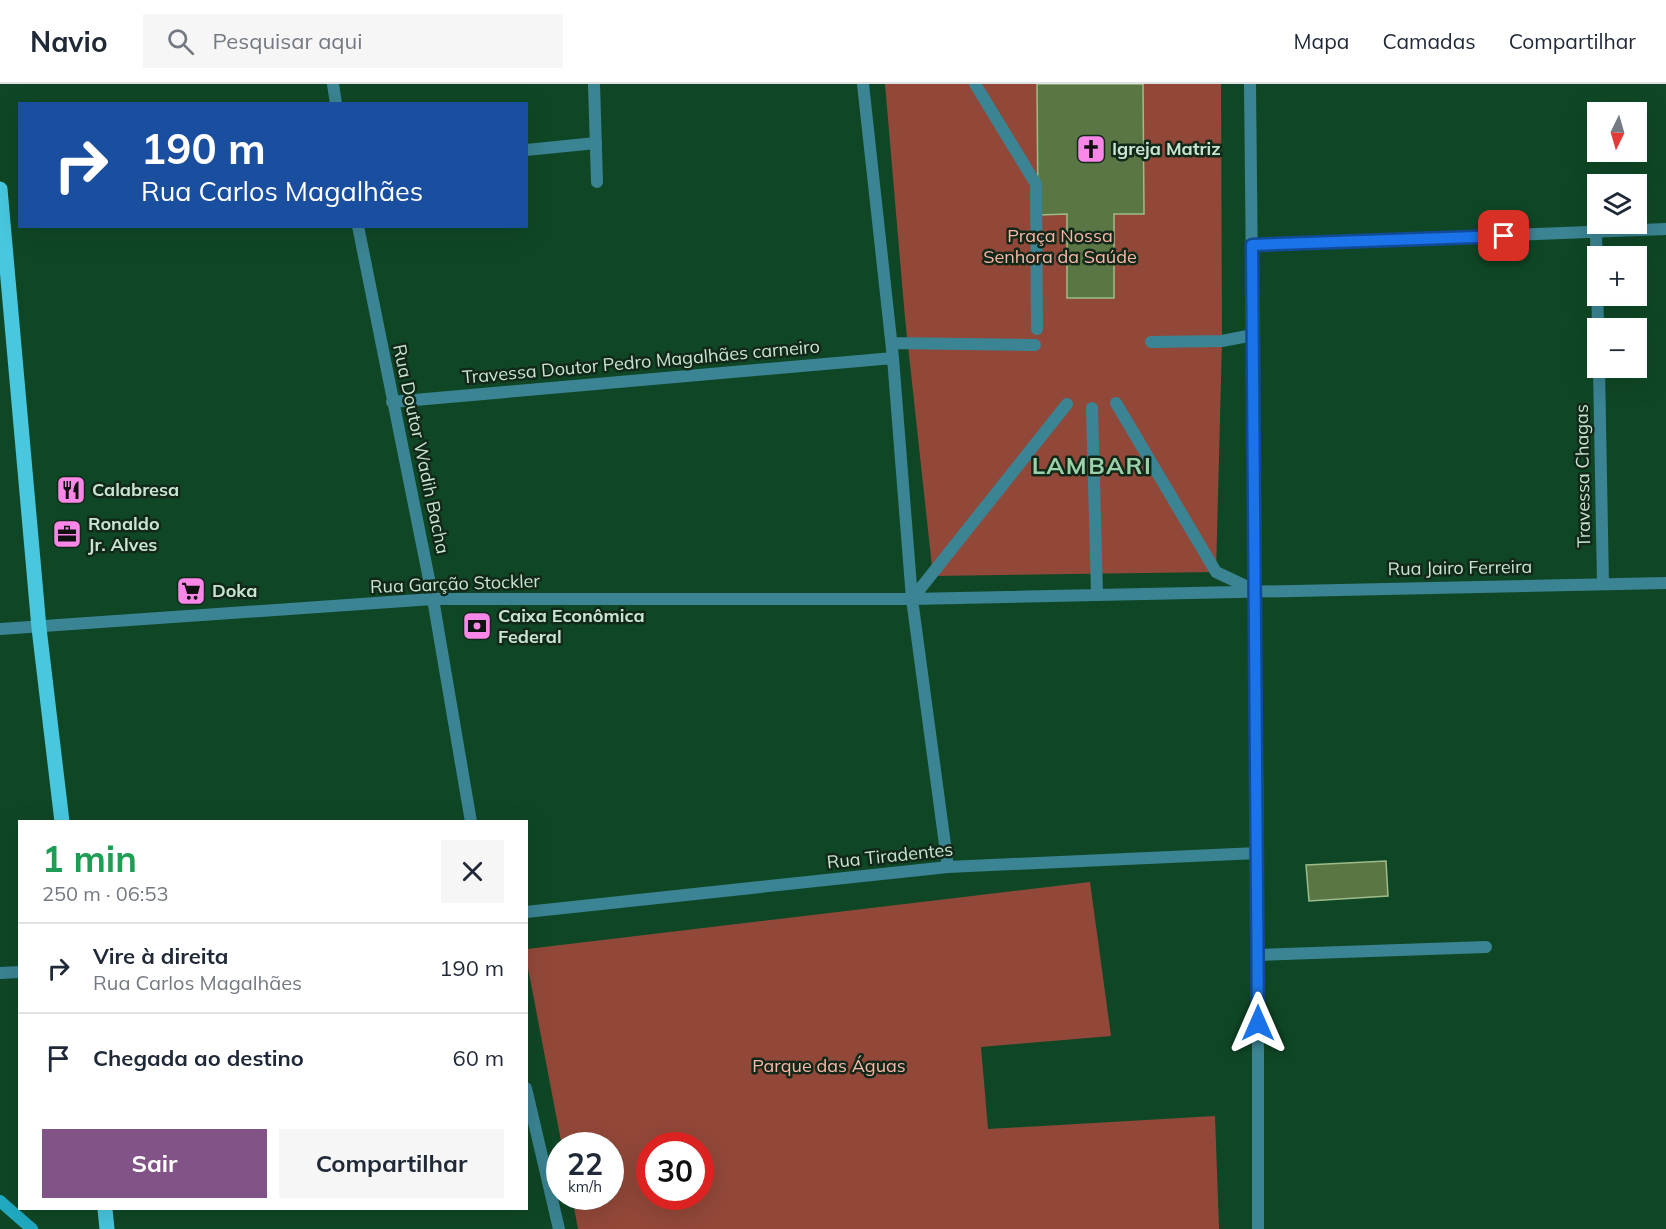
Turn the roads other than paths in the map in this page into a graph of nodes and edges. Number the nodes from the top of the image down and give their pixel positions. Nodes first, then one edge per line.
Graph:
1 (333, 84) edge
2 (594, 84) edge
3 (863, 84) edge
4 (975, 84) edge
5 (1250, 84) edge
6 (336, 102) edge
7 (596, 143) junction
8 (528, 150) edge
9 (597, 182) dead end
10 (0, 189) edge
11 (358, 228) edge
12 (1666, 229) edge
13 (1647, 230) edge
14 (1587, 233) edge
15 (1596, 234) edge
16 (1252, 245) junction
17 (1598, 318) edge
18 (1037, 329) dead end
19 (1253, 335) junction
20 (892, 342) junction
21 (1151, 342) dead end
22 (1035, 345) dead end
23 (893, 358) junction
24 (1599, 378) edge
25 (392, 402) junction
26 (1116, 403) dead end
27 (1067, 404) dead end
28 (1092, 408) dead end
29 (1666, 583) edge
30 (1603, 584) junction
31 (1255, 590) junction
32 (1097, 594) junction
33 (433, 599) junction
34 (912, 599) junction
35 (39, 628) junction
36 (0, 629) edge
37 (62, 820) edge
38 (471, 820) edge
39 (1258, 853) junction
40 (948, 867) junction
41 (528, 912) edge
42 (1486, 947) dead end
43 (1258, 955) junction
44 (18, 972) edge
45 (0, 973) edge
46 (528, 1097) edge
47 (0, 1202) edge
48 (105, 1210) edge
49 (32, 1229) edge
50 (107, 1229) edge
51 (559, 1229) edge
52 (1258, 1229) edge

1 - 6 street
2 - 7 street
3 - 20 street
4 - 18 street
5 - 16 street
7 - 8 street
7 - 9 street
10 - 35 main road
11 - 25 street, Rua Doutor Wadih Bacha
12 - 13 street
14 - 16 street
15 - 17 street
16 - 19 street
19 - 21 street
19 - 31 street
20 - 22 street
20 - 23 street
23 - 25 street, Travessa Doutor Pedro Magalhães carneiro
23 - 34 street
24 - 30 street, Travessa Chagas
25 - 33 street, Rua Doutor Wadih Bacha
26 - 31 street
27 - 34 street
28 - 32 street
29 - 30 street, Rua Jairo Ferreira
30 - 31 street, Rua Jairo Ferreira
31 - 32 street
31 - 39 street
32 - 34 street
33 - 34 street, Rua Garção Stockler
33 - 35 street, Rua Garção Stockler
33 - 38 street, Rua Doutor Wadih Bacha
34 - 40 street
35 - 36 street, Rua Garção Stockler
35 - 37 main road
39 - 40 street, Rua Tiradentes
39 - 43 street
40 - 41 street, Rua Tiradentes
42 - 43 street
43 - 52 street
44 - 45 street
46 - 51 street
47 - 49 main road
48 - 50 main road

